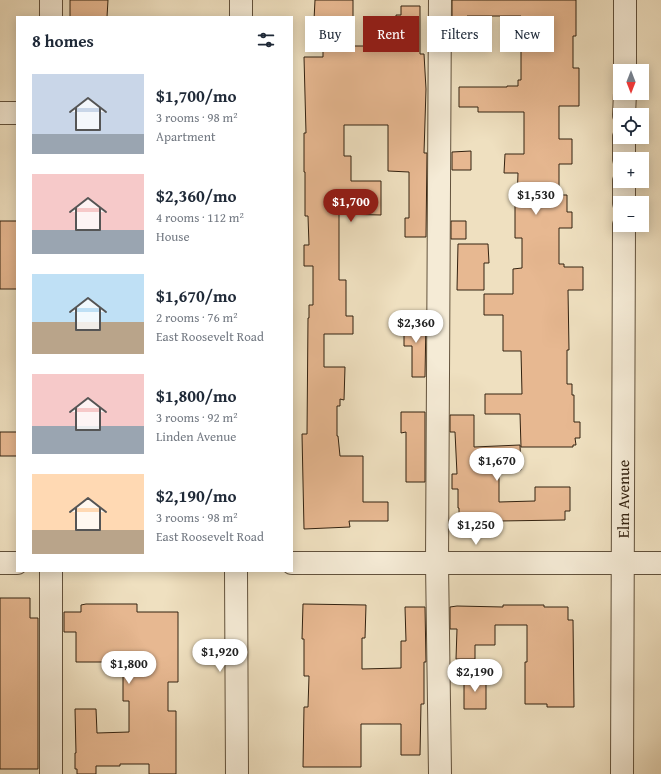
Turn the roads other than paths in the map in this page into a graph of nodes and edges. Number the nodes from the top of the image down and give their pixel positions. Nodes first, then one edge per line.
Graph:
1 (51, 0) edge
2 (241, 0) edge
3 (440, 0) edge
4 (625, 0) edge
5 (51, 16) edge
6 (241, 16) edge
7 (625, 64) edge
8 (0, 113) edge
9 (16, 113) edge
10 (624, 232) edge
11 (16, 563) edge
12 (293, 563) edge
13 (437, 563) junction
14 (622, 563) junction
15 (661, 563) edge
16 (0, 564) edge
17 (51, 572) edge
18 (236, 572) edge
19 (51, 774) edge
20 (237, 774) edge
21 (440, 774) edge
22 (622, 774) edge

1 - 5 street
2 - 6 street
3 - 13 street
4 - 7 street
8 - 9 street
10 - 14 street, Elm Avenue
11 - 16 street
12 - 13 street
13 - 14 street
13 - 21 street
14 - 15 street
14 - 22 street, Elm Avenue
17 - 19 street
18 - 20 street

